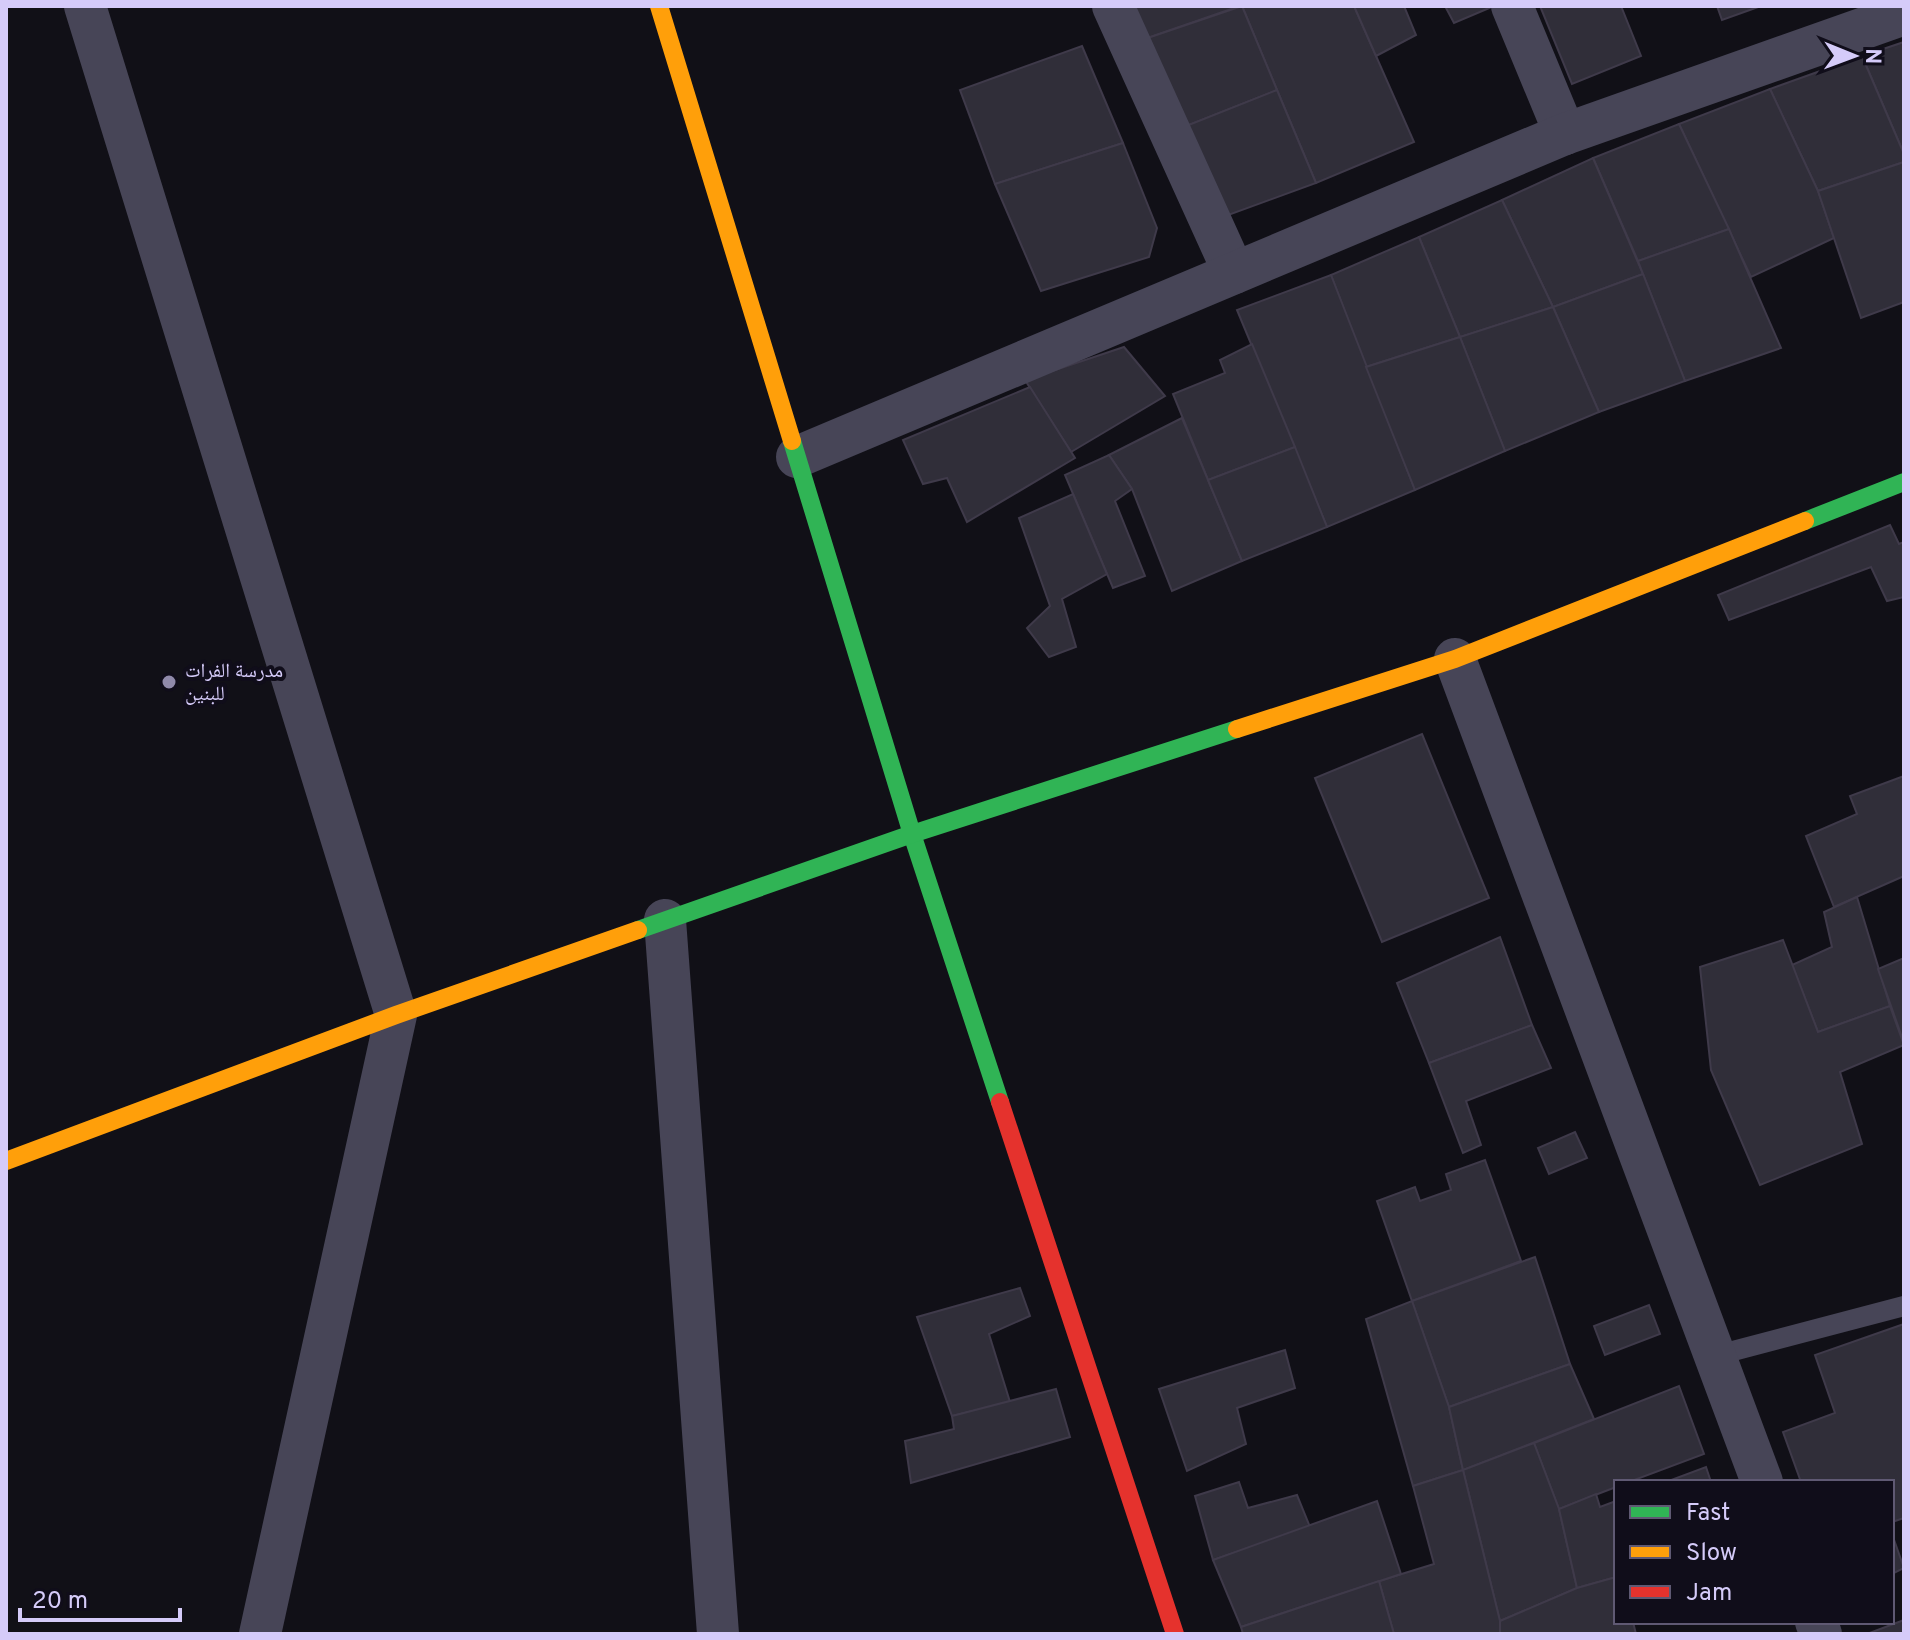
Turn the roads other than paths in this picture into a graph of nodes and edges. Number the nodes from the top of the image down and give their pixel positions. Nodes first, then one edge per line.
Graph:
1 (85, 6) edge
2 (659, 6) edge
3 (1113, 6) edge
4 (1512, 6) edge
5 (1904, 14) edge
6 (1565, 134) junction
7 (1234, 273) junction
8 (797, 457) junction
9 (1904, 482) edge
10 (1455, 659) junction
11 (912, 834) junction
12 (665, 920) junction
13 (396, 1015) junction
14 (6, 1161) edge
15 (1904, 1306) edge
16 (1714, 1356) junction
17 (1761, 1480) edge
18 (260, 1634) edge
19 (718, 1634) edge
20 (1175, 1634) edge

1 - 13 street
2 - 8 street
3 - 7 street
4 - 6 street
5 - 6 street
6 - 7 street
7 - 8 street
8 - 11 street
9 - 10 street
10 - 11 street
10 - 16 street
11 - 12 street
11 - 20 street
12 - 13 street
12 - 19 street
13 - 14 street
13 - 18 street
15 - 16 lane
16 - 17 street

